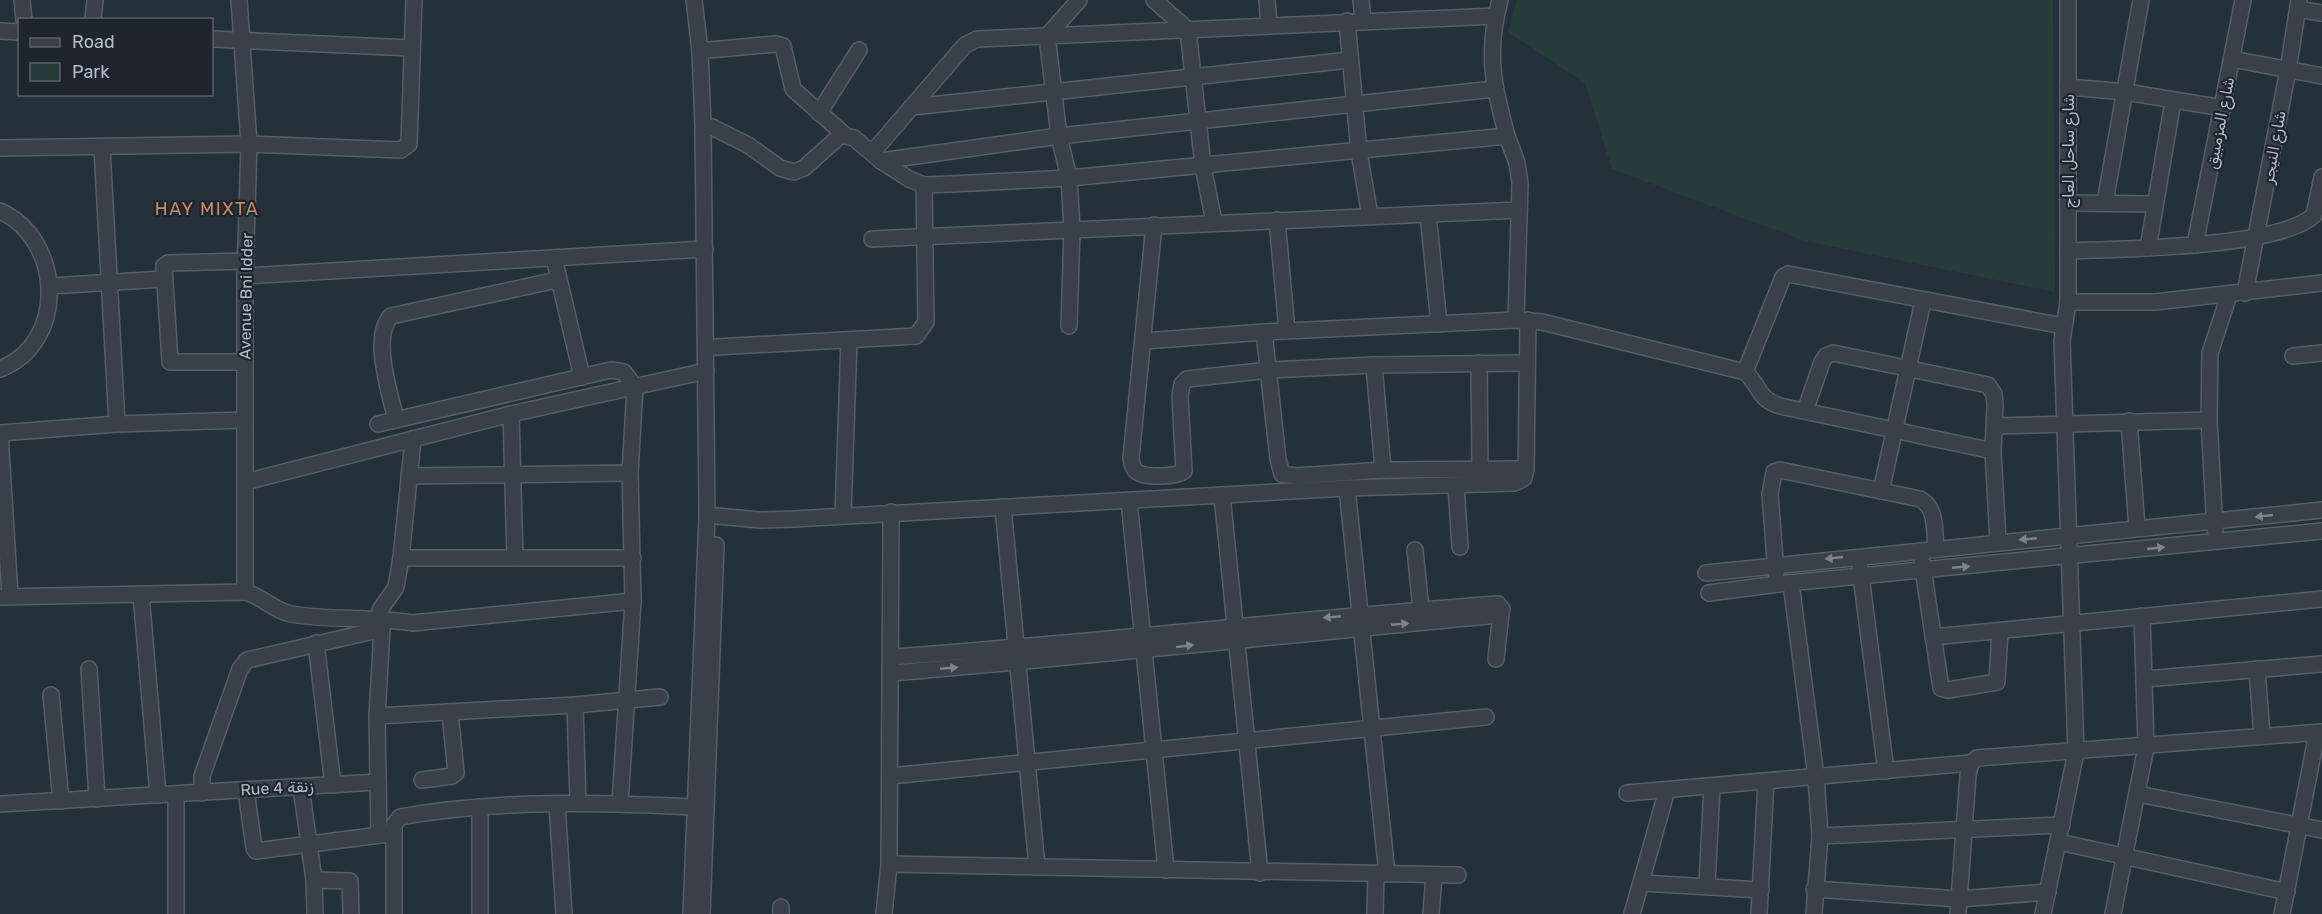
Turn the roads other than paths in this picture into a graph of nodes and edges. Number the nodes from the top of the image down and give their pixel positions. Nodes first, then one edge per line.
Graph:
1 (22, 0) edge
2 (95, 0) edge
3 (239, 0) edge
4 (414, 0) edge
5 (694, 0) edge
6 (703, 0) edge
7 (1079, 0) edge
8 (1154, 0) edge
9 (1267, 0) edge
10 (1361, 0) edge
11 (1500, 0) edge
12 (2068, 0) edge
13 (2141, 0) edge
14 (2243, 0) edge
15 (2298, 5) edge
16 (2322, 13) edge
17 (1496, 16) junction
18 (24, 18) edge
19 (93, 18) edge
20 (1347, 21) junction
21 (1363, 21) junction
22 (1269, 25) junction
23 (1188, 30) junction
24 (0, 31) edge
25 (18, 32) edge
26 (1047, 36) junction
27 (213, 39) edge
28 (243, 40) junction
29 (412, 48) junction
30 (709, 50) junction
31 (859, 50) dead end
32 (2232, 59) junction
33 (1350, 60) junction
34 (2288, 70) junction
35 (2322, 76) edge
36 (1194, 78) junction
37 (2068, 87) junction
38 (1494, 88) junction
39 (1054, 92) junction
40 (2126, 92) junction
41 (2174, 101) junction
42 (1355, 104) junction
43 (912, 107) junction
44 (2223, 108) junction
45 (819, 113) junction
46 (1199, 121) junction
47 (712, 127) junction
48 (846, 136) junction
49 (1059, 136) junction
50 (1507, 136) junction
51 (249, 144) junction
52 (0, 148) edge
53 (102, 148) junction
54 (1359, 152) junction
55 (877, 157) junction
56 (1203, 166) junction
57 (2322, 177) edge
58 (1069, 178) junction
59 (924, 185) junction
60 (2105, 202) junction
61 (2068, 203) junction
62 (2154, 204) junction
63 (1519, 210) junction
64 (0, 211) edge
65 (1428, 214) junction
66 (1370, 216) junction
67 (1277, 220) junction
68 (1214, 222) junction
69 (1154, 225) junction
70 (1072, 229) junction
71 (924, 235) junction
72 (2257, 237) junction
73 (872, 239) dead end
74 (2195, 245) junction
75 (705, 249) junction
76 (2148, 249) junction
77 (2068, 251) junction
78 (554, 258) junction
79 (527, 260) junction
80 (246, 269) junction
81 (164, 279) junction
82 (557, 280) junction
83 (108, 283) junction
84 (529, 284) junction
85 (2322, 284) edge
86 (50, 286) junction
87 (2245, 293) junction
88 (2229, 296) junction
89 (1923, 301) junction
90 (2068, 302) junction
91 (1522, 320) junction
92 (1439, 324) junction
93 (1069, 326) dead end
94 (2062, 326) junction
95 (1287, 331) junction
96 (1264, 332) junction
97 (849, 340) junction
98 (1144, 341) junction
99 (716, 347) junction
100 (2322, 353) edge
101 (2293, 356) dead end
102 (245, 362) junction
103 (1479, 363) junction
104 (1527, 363) junction
105 (1374, 365) junction
106 (0, 369) edge
107 (1908, 369) junction
108 (1269, 370) junction
109 (706, 371) junction
110 (1745, 372) junction
111 (582, 377) junction
112 (635, 387) junction
113 (1805, 411) junction
114 (511, 414) junction
115 (244, 420) junction
116 (396, 420) junction
117 (2209, 420) junction
118 (2129, 421) junction
119 (2066, 422) junction
120 (117, 424) junction
121 (378, 424) dead end
122 (1995, 426) junction
123 (1895, 431) junction
124 (0, 433) edge
125 (413, 439) junction
126 (1993, 451) junction
127 (1480, 469) junction
128 (1526, 469) junction
129 (1383, 470) junction
130 (630, 472) junction
131 (409, 476) junction
132 (512, 477) junction
133 (245, 482) junction
134 (1456, 485) junction
135 (1347, 488) junction
136 (1881, 491) junction
137 (1222, 495) junction
138 (1129, 501) junction
139 (1003, 507) junction
140 (2322, 510) edge
141 (891, 512) junction
142 (717, 516) junction
143 (843, 516) junction
144 (2214, 520) junction
145 (2137, 528) junction
146 (2322, 531) edge
147 (2068, 535) junction
148 (1998, 541) junction
149 (2216, 542) junction
150 (1460, 547) dead end
151 (1936, 548) junction
152 (1415, 550) dead end
153 (1920, 550) junction
154 (1857, 556) junction
155 (2069, 557) junction
156 (401, 558) junction
157 (515, 558) junction
158 (633, 558) junction
159 (1776, 564) junction
160 (1924, 571) junction
161 (1706, 573) dead end
162 (1861, 576) junction
163 (1785, 584) junction
164 (245, 592) junction
165 (141, 594) junction
166 (1709, 594) dead end
167 (5, 597) edge
168 (2322, 599) edge
169 (633, 601) junction
170 (1421, 610) junction
171 (1501, 613) junction
172 (2142, 616) junction
173 (1361, 621) junction
174 (382, 623) junction
175 (2071, 623) junction
176 (2000, 631) junction
177 (1236, 632) junction
178 (1933, 637) junction
179 (316, 643) junction
180 (1144, 644) junction
181 (1017, 655) junction
182 (891, 657) junction
183 (1496, 659) dead end
184 (2322, 664) edge
185 (89, 669) dead end
186 (2257, 669) junction
187 (891, 673) junction
188 (2145, 679) junction
189 (51, 695) dead end
190 (660, 696) dead end
191 (628, 698) junction
192 (575, 705) junction
193 (450, 712) junction
194 (377, 716) junction
195 (1486, 717) dead end
196 (1372, 728) junction
197 (2320, 732) edge
198 (2262, 736) junction
199 (1247, 740) junction
200 (2146, 747) junction
201 (1154, 749) junction
202 (2076, 753) junction
203 (1027, 762) junction
204 (1971, 763) junction
205 (1886, 771) junction
206 (890, 776) junction
207 (1816, 777) junction
208 (422, 780) dead end
209 (1766, 781) junction
210 (378, 782) junction
211 (333, 785) junction
212 (1712, 786) junction
213 (301, 787) junction
214 (246, 790) junction
215 (1667, 790) junction
216 (202, 792) junction
217 (1627, 793) dead end
218 (176, 794) junction
219 (2138, 794) junction
220 (158, 795) junction
221 (97, 799) junction
222 (61, 801) junction
223 (578, 803) junction
224 (620, 803) junction
225 (0, 804) edge
226 (557, 804) junction
227 (480, 807) junction
228 (694, 807) junction
229 (2062, 825) junction
230 (2300, 827) junction
231 (1965, 828) junction
232 (2322, 830) edge
233 (386, 834) junction
234 (1820, 836) junction
235 (2059, 842) junction
236 (309, 844) junction
237 (2126, 856) junction
238 (889, 864) junction
239 (1037, 867) junction
240 (1166, 870) junction
241 (1260, 873) junction
242 (1381, 874) junction
243 (1434, 874) junction
244 (1458, 875) dead end
245 (314, 880) junction
246 (1642, 883) junction
247 (1707, 885) junction
248 (1814, 889) junction
249 (1761, 890) junction
250 (2048, 892) junction
251 (2287, 892) junction
252 (1959, 906) edge
253 (176, 914) edge
254 (315, 914) edge
255 (351, 914) edge
256 (394, 914) edge
257 (480, 914) edge
258 (564, 914) edge
259 (691, 914) edge
260 (702, 914) edge
261 (884, 914) edge
262 (1375, 914) edge
263 (1431, 914) edge
264 (1632, 914) edge
265 (1759, 914) edge
266 (1814, 914) edge
267 (2043, 914) edge
268 (2113, 914) edge
269 (2282, 914) edge

1 - 18 street
2 - 19 street
3 - 28 street, Avenue Bni Idder
4 - 29 street
5 - 75 street
6 - 30 street
7 - 26 street
8 - 23 street
9 - 22 street
10 - 21 street
11 - 17 street
12 - 37 street, شارع ساحل العاج
13 - 40 street
14 - 32 street, شارع المزمبيق
15 - 16 street
15 - 34 street, شارع النيجر
17 - 21 street
17 - 38 street
20 - 21 street
20 - 22 street
20 - 33 street
22 - 23 street
23 - 26 street
23 - 36 street
24 - 25 street
26 - 39 street
26 - 43 street
27 - 28 street
28 - 29 street
28 - 51 street, Avenue Bni Idder
29 - 51 street
30 - 45 street
30 - 47 street
31 - 45 street
32 - 34 street
32 - 44 street, شارع المزمبيق
33 - 36 street
33 - 42 street
34 - 35 street
34 - 72 street, شارع النيجر
36 - 39 street
36 - 46 street
37 - 40 street
37 - 61 street, شارع ساحل العاج
38 - 42 street
38 - 50 street
39 - 43 street
39 - 49 street
40 - 41 street
40 - 60 street
41 - 44 street
41 - 62 street
42 - 46 street
42 - 54 street
43 - 55 street
44 - 74 street, شارع المزمبيق
45 - 48 street
46 - 49 street
46 - 56 street
47 - 48 street
47 - 99 street
48 - 55 street
49 - 55 street
49 - 58 street
50 - 54 street
50 - 63 street
51 - 53 street
51 - 80 street, Avenue Bni Idder
52 - 53 street
53 - 83 street
54 - 56 street
54 - 66 street
55 - 59 street
56 - 58 street
56 - 68 street
57 - 72 street
58 - 59 street
58 - 70 street
59 - 71 street
60 - 61 street
60 - 62 street
61 - 77 street, شارع ساحل العاج
62 - 76 street
63 - 65 street
63 - 91 street
64 - 86 street
65 - 66 street
65 - 92 street
66 - 67 street
67 - 68 street
67 - 95 street
68 - 69 street
69 - 70 street
69 - 98 street
70 - 71 street
70 - 93 street
71 - 73 street
71 - 97 street
72 - 74 street
72 - 87 street, شارع النيجر
74 - 76 street
75 - 78 street
75 - 109 street
76 - 77 street
77 - 90 street, شارع ساحل العاج
78 - 79 street
78 - 82 street
79 - 80 street
79 - 84 street
80 - 81 street
80 - 102 street, Avenue Bni Idder
81 - 83 street
81 - 102 street
82 - 84 street
82 - 111 street
83 - 86 street
83 - 120 street
84 - 116 street
85 - 87 street
86 - 106 street
87 - 88 street
88 - 90 street
88 - 117 street
89 - 94 street
89 - 107 street
89 - 110 street
90 - 94 street, شارع ساحل العاج
91 - 92 street
91 - 104 street
91 - 110 street
92 - 95 street
94 - 119 street, شارع ساحل العاج
95 - 96 street
96 - 98 street
96 - 108 street
97 - 99 street
97 - 143 street
98 - 108 street
99 - 142 street
100 - 101 street
102 - 115 street, Avenue Bni Idder
103 - 104 street
103 - 105 street
103 - 127 street
104 - 128 street
105 - 108 street
105 - 129 street
107 - 113 street
107 - 122 street
107 - 123 street
108 - 129 street
109 - 112 street
109 - 228 street
110 - 113 street
111 - 112 street
111 - 116 street
112 - 114 street
112 - 130 street
113 - 123 street
114 - 125 street
114 - 132 street
115 - 120 street
115 - 133 street, Avenue Bni Idder
116 - 121 street
117 - 118 street
117 - 144 street
118 - 119 street
118 - 145 street
119 - 122 street
119 - 147 street, شارع ساحل العاج
120 - 124 street
122 - 126 street
123 - 126 street
123 - 136 street
124 - 167 street
125 - 131 street
125 - 133 street
126 - 148 street
127 - 128 street
127 - 129 street
128 - 134 street
130 - 132 street
130 - 158 street
131 - 132 street
131 - 156 street
132 - 157 street
133 - 164 street, Avenue Bni Idder
134 - 135 street
134 - 150 street
135 - 137 street
135 - 173 street
136 - 151 street
136 - 159 street
137 - 138 street
137 - 177 street
138 - 139 street
138 - 180 street
139 - 141 street
139 - 181 street
140 -> 144 street
141 - 143 street
141 - 182 street
142 - 143 street
142 - 260 street
144 - 145 street
144 - 149 street
145 - 147 street
146 - 149 street
147 -> 148 street
147 - 155 street, شارع ساحل العاج
148 - 151 street
155 -> 149 street
151 - 153 street
152 - 170 street
153 - 154 street
153 - 160 street
154 -> 159 street
154 - 162 street
160 -> 155 street
155 - 175 street, شارع ساحل العاج
156 - 157 street
156 - 174 street
157 - 158 street
158 - 169 street
159 - 161 street
159 - 163 street
160 - 162 street
160 - 178 street
162 - 163 street
162 - 205 street
163 - 166 street
163 - 207 street
164 - 165 street
164 - 174 street
165 - 167 street
165 - 220 street
168 - 172 street
169 - 174 street
169 - 191 street
170 - 171 street
170 - 173 street
173 -> 171 street
171 - 183 street
172 - 175 street
172 - 188 street
173 - 177 street
173 - 196 street
174 - 179 street
174 - 194 street
175 - 176 street
175 - 202 street, شارع ساحل العاج
176 - 178 street
176 - 178 street
177 - 180 street
177 - 199 street
179 - 211 street
179 - 216 street
180 - 181 street
180 - 201 street
181 - 182 street
187 -> 181 street
181 - 203 street
182 - 187 street
184 - 186 street
185 - 221 street
186 - 188 street
186 - 198 street
187 - 206 street
188 - 200 street
189 - 222 street
190 - 191 street
191 - 192 street
191 - 224 street
192 - 193 street
192 - 223 street
193 - 194 street
193 - 208 street
194 - 210 street
195 - 196 street
196 - 199 street
196 - 242 street
197 - 198 street
197 - 230 street
198 - 200 street
199 - 201 street
199 - 241 street
200 - 202 street
200 - 219 street
201 - 203 street
201 - 240 street
202 - 204 street
202 - 229 street, شارع ساحل العاج
203 - 206 street
203 - 239 street
204 - 205 street
204 - 231 street
205 - 207 street
206 - 238 street
207 - 209 street
207 - 234 street
209 - 212 street
209 - 249 street
210 - 211 street, Rue 4 زنقة
210 - 233 street
211 - 213 street, Rue 4 زنقة
212 - 215 street
212 - 247 street
213 - 214 street, Rue 4 زنقة
213 - 236 street
214 - 216 street, Rue 4 زنقة
214 - 236 street
215 - 217 street
215 - 246 street
216 - 218 street, Rue 4 زنقة
218 - 220 street, Rue 4 زنقة
218 - 253 street
219 - 230 street
219 - 237 street
220 - 221 street, Rue 4 زنقة
221 - 222 street, Rue 4 زنقة
222 - 225 street, Rue 4 زنقة
223 - 224 street
223 - 226 street
224 - 228 street
226 - 227 street
226 - 258 street
227 - 233 street
227 - 257 street
228 - 259 street
229 - 231 street
229 - 235 street, شارع ساحل العاج
230 - 232 street
230 - 251 street
231 - 234 street
231 - 252 street
233 - 236 street
233 - 256 street
234 - 248 street
235 - 237 street
235 - 250 street, شارع ساحل العاج
236 - 245 street
237 - 251 street
237 - 268 street
238 - 239 street
238 - 261 street
239 - 240 street
240 - 241 street
241 - 242 street
242 - 243 street
242 - 262 street
243 - 244 street
243 - 263 street
245 - 254 street
245 - 255 street
246 - 247 street
246 - 264 street
247 - 249 street
248 - 252 street
248 - 266 street
249 - 265 street
250 - 252 street
250 - 267 street, شارع ساحل العاج
251 - 269 street

